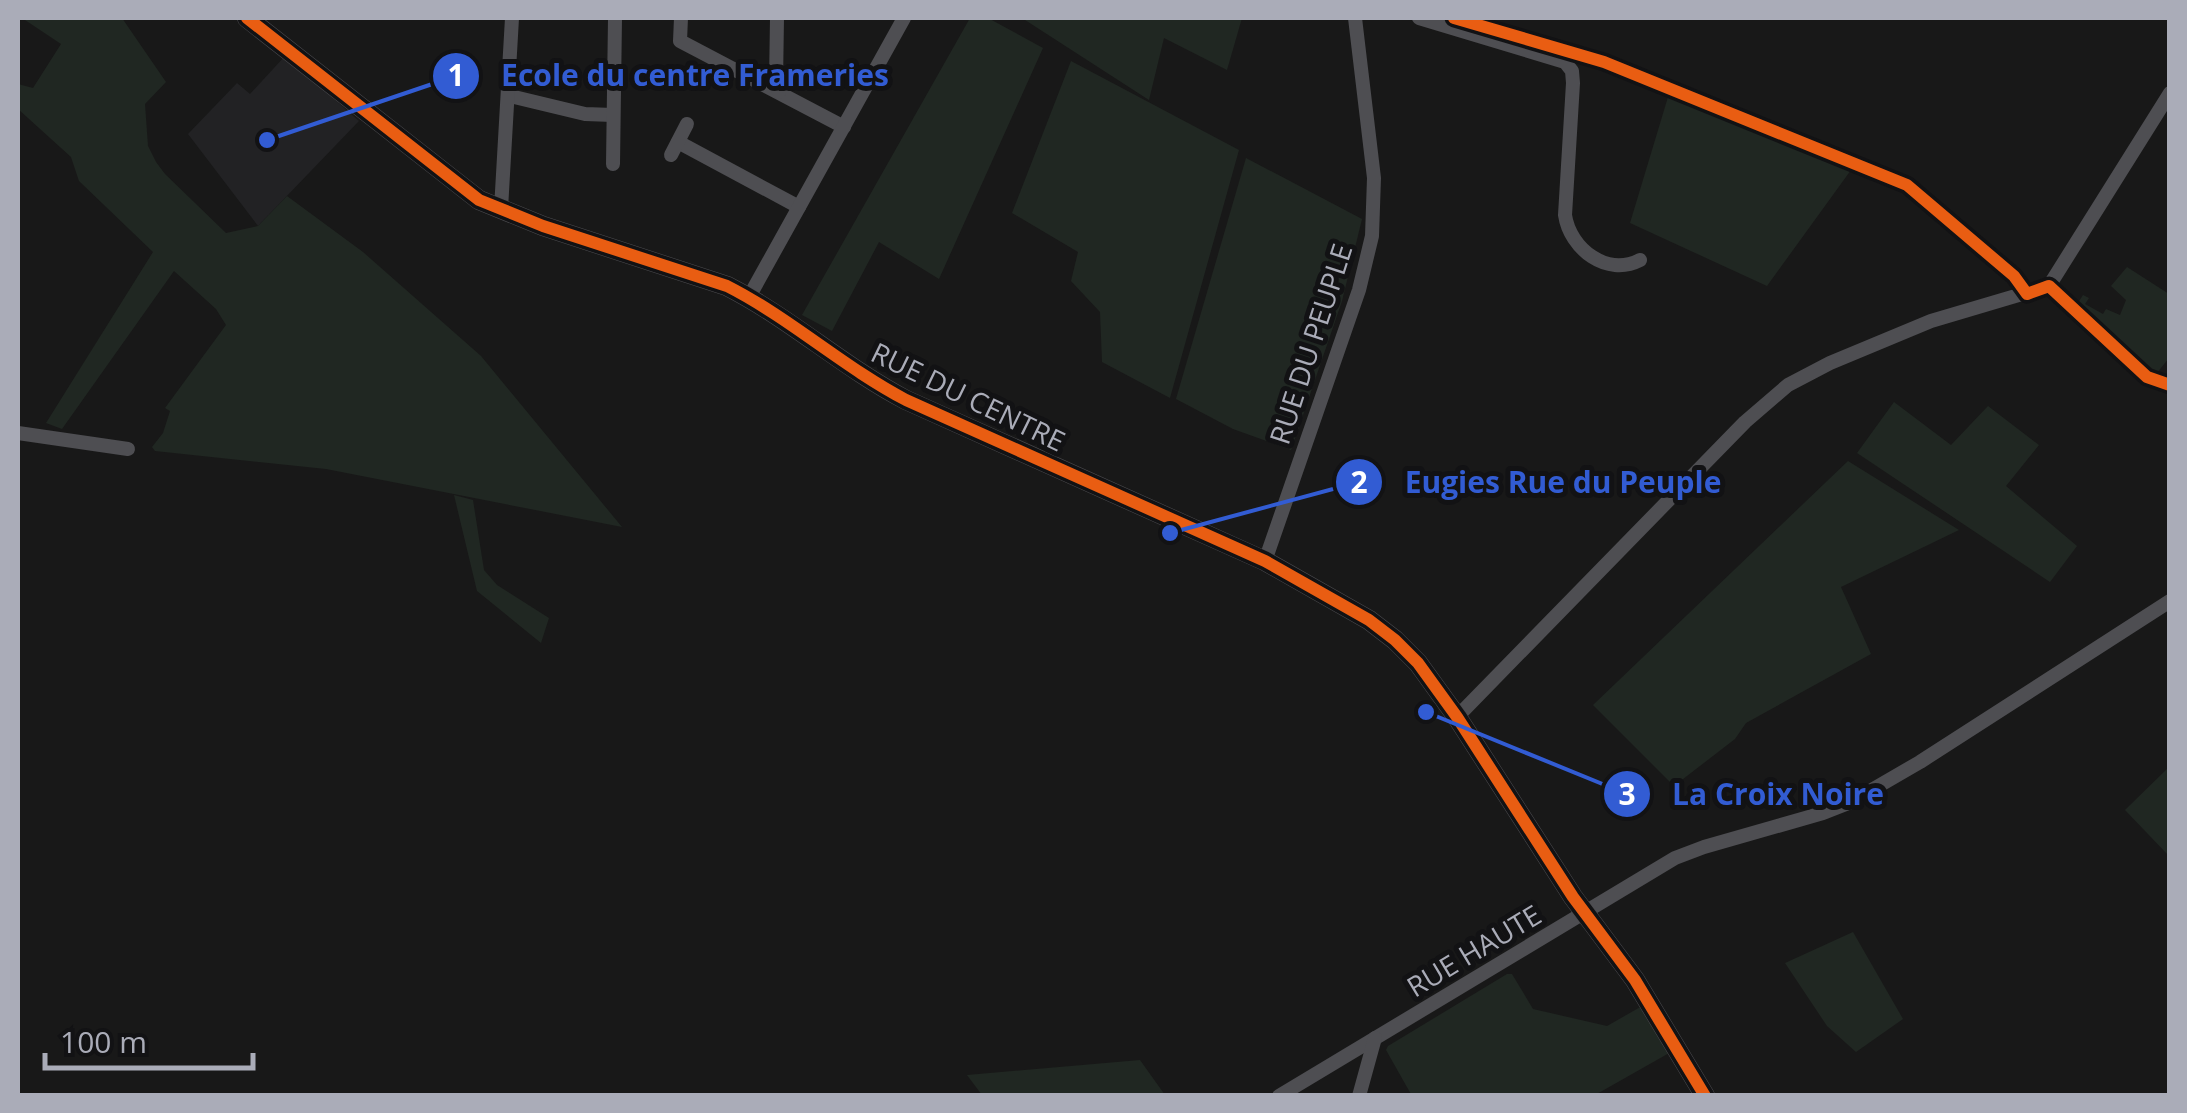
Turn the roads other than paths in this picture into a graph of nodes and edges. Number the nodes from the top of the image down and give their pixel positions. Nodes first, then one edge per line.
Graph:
1 (247, 18) edge
2 (512, 18) edge
3 (615, 18) edge
4 (681, 18) edge
5 (777, 18) edge
6 (904, 18) edge
7 (1355, 18) edge
8 (1419, 18) edge
9 (779, 92) junction
10 (2170, 93) edge
11 (510, 96) junction
12 (613, 115) junction
13 (687, 124) dead end
14 (844, 127) junction
15 (613, 164) dead end
16 (800, 207) junction
17 (501, 209) junction
18 (1640, 260) dead end
19 (2049, 286) junction
20 (749, 297) junction
21 (2147, 376) dead end
22 (18, 433) edge
23 (128, 449) dead end
24 (1265, 561) junction
25 (2170, 601) edge
26 (1457, 717) junction
27 (1587, 912) junction
28 (1375, 1038) junction
29 (1279, 1096) edge
30 (1358, 1096) edge
31 (1706, 1096) edge

1 - 17 street, RUE DU CENTRE
2 - 11 street
3 - 12 street
4 - 9 street
5 - 9 street
6 - 14 street
7 - 24 street, RUE DU PEUPLE
8 - 18 street
9 - 14 street
10 - 19 street
11 - 12 street
11 - 17 street
12 - 15 street
13 - 16 street
14 - 16 street
16 - 20 street
17 - 20 street, RUE DU CENTRE
19 - 21 street
19 - 26 street
20 - 24 street, RUE DU CENTRE
22 - 23 street
24 - 26 street, RUE DU CENTRE
25 - 27 street, RUE HAUTE
26 - 27 street, RUE DU CENTRE
27 - 28 street, RUE HAUTE
27 - 31 street, RUE DU CENTRE
28 - 29 street, RUE HAUTE
28 - 30 street

